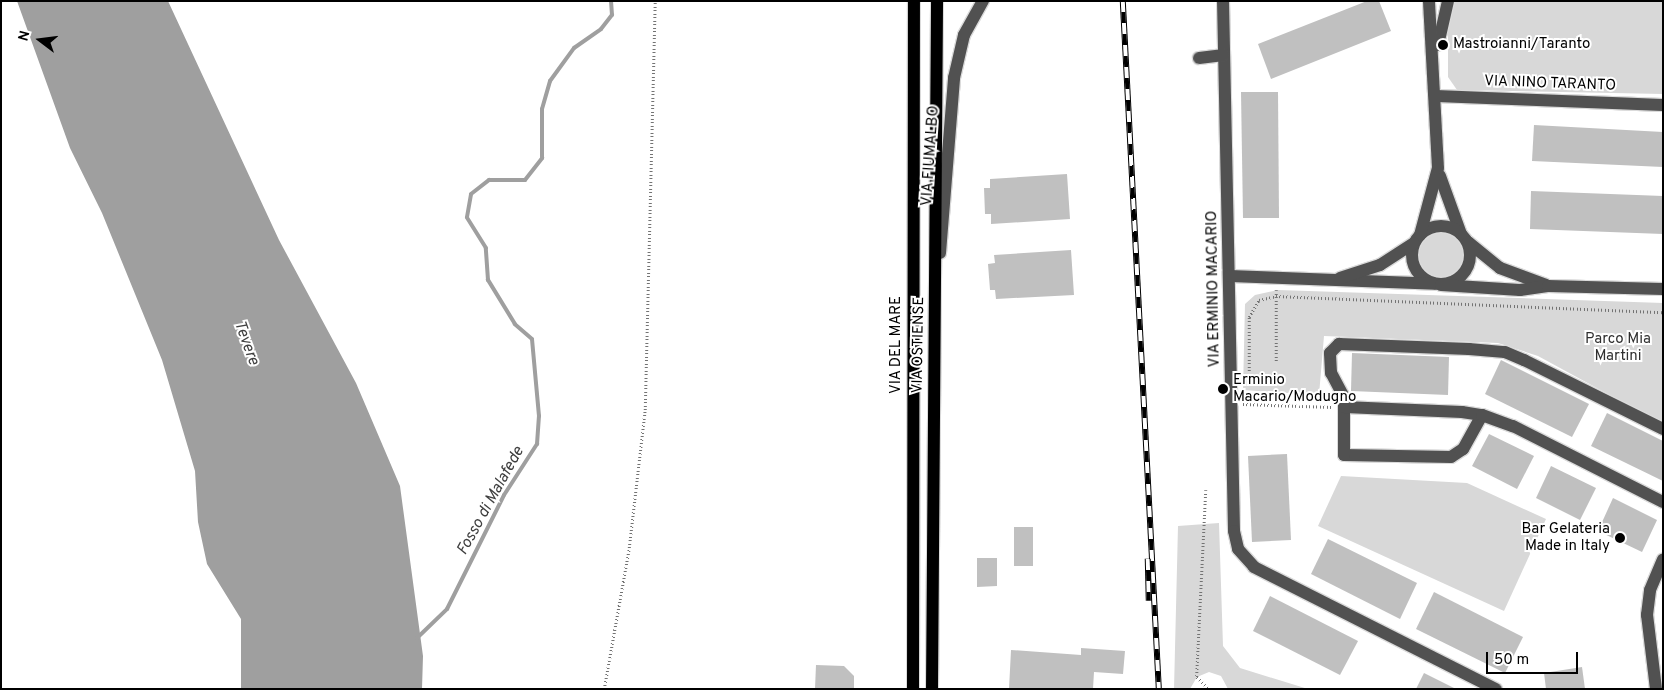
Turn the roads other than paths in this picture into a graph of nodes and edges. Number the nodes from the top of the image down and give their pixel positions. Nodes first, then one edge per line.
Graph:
1 (914, 1) edge
2 (937, 1) edge
3 (983, 1) edge
4 (1223, 1) edge
5 (1429, 1) edge
6 (1448, 1) edge
7 (1224, 55) junction
8 (1199, 58) dead end
9 (1434, 62) junction
10 (1436, 96) junction
11 (1663, 105) edge
12 (1438, 168) junction
13 (1463, 236) junction
14 (1417, 239) junction
15 (1230, 276) junction
16 (1338, 279) junction
17 (1438, 284) junction
18 (1548, 286) junction
19 (1663, 289) edge
20 (935, 320) junction
21 (1344, 407) junction
22 (1482, 415) junction
23 (1663, 429) edge
24 (1663, 502) edge
25 (1663, 560) edge
26 (913, 689) edge
27 (932, 689) edge
28 (1496, 689) edge
29 (1656, 689) edge

1 - 26 main road, VIA DEL MARE
2 - 20 main road, VIA OSTIENSE
3 - 20 street, VIA FIUMALBO
4 - 7 street, VIA ERMINIO MACARIO
5 - 9 street
6 - 9 street
7 - 8 street
7 - 15 street, VIA ERMINIO MACARIO
9 - 10 street
10 - 11 street, VIA NINO TARANTO
10 - 12 street
12 - 13 street
12 - 14 street
13 - 14 street
13 - 17 street
13 - 18 street
14 - 16 street
14 - 17 street
15 - 16 street
15 - 28 street, VIA ERMINIO MACARIO
16 - 17 street
17 - 18 street
18 - 19 street
20 - 27 main road, VIA OSTIENSE
21 - 22 street
21 - 22 street
21 - 23 street
22 - 24 street
25 - 29 street

